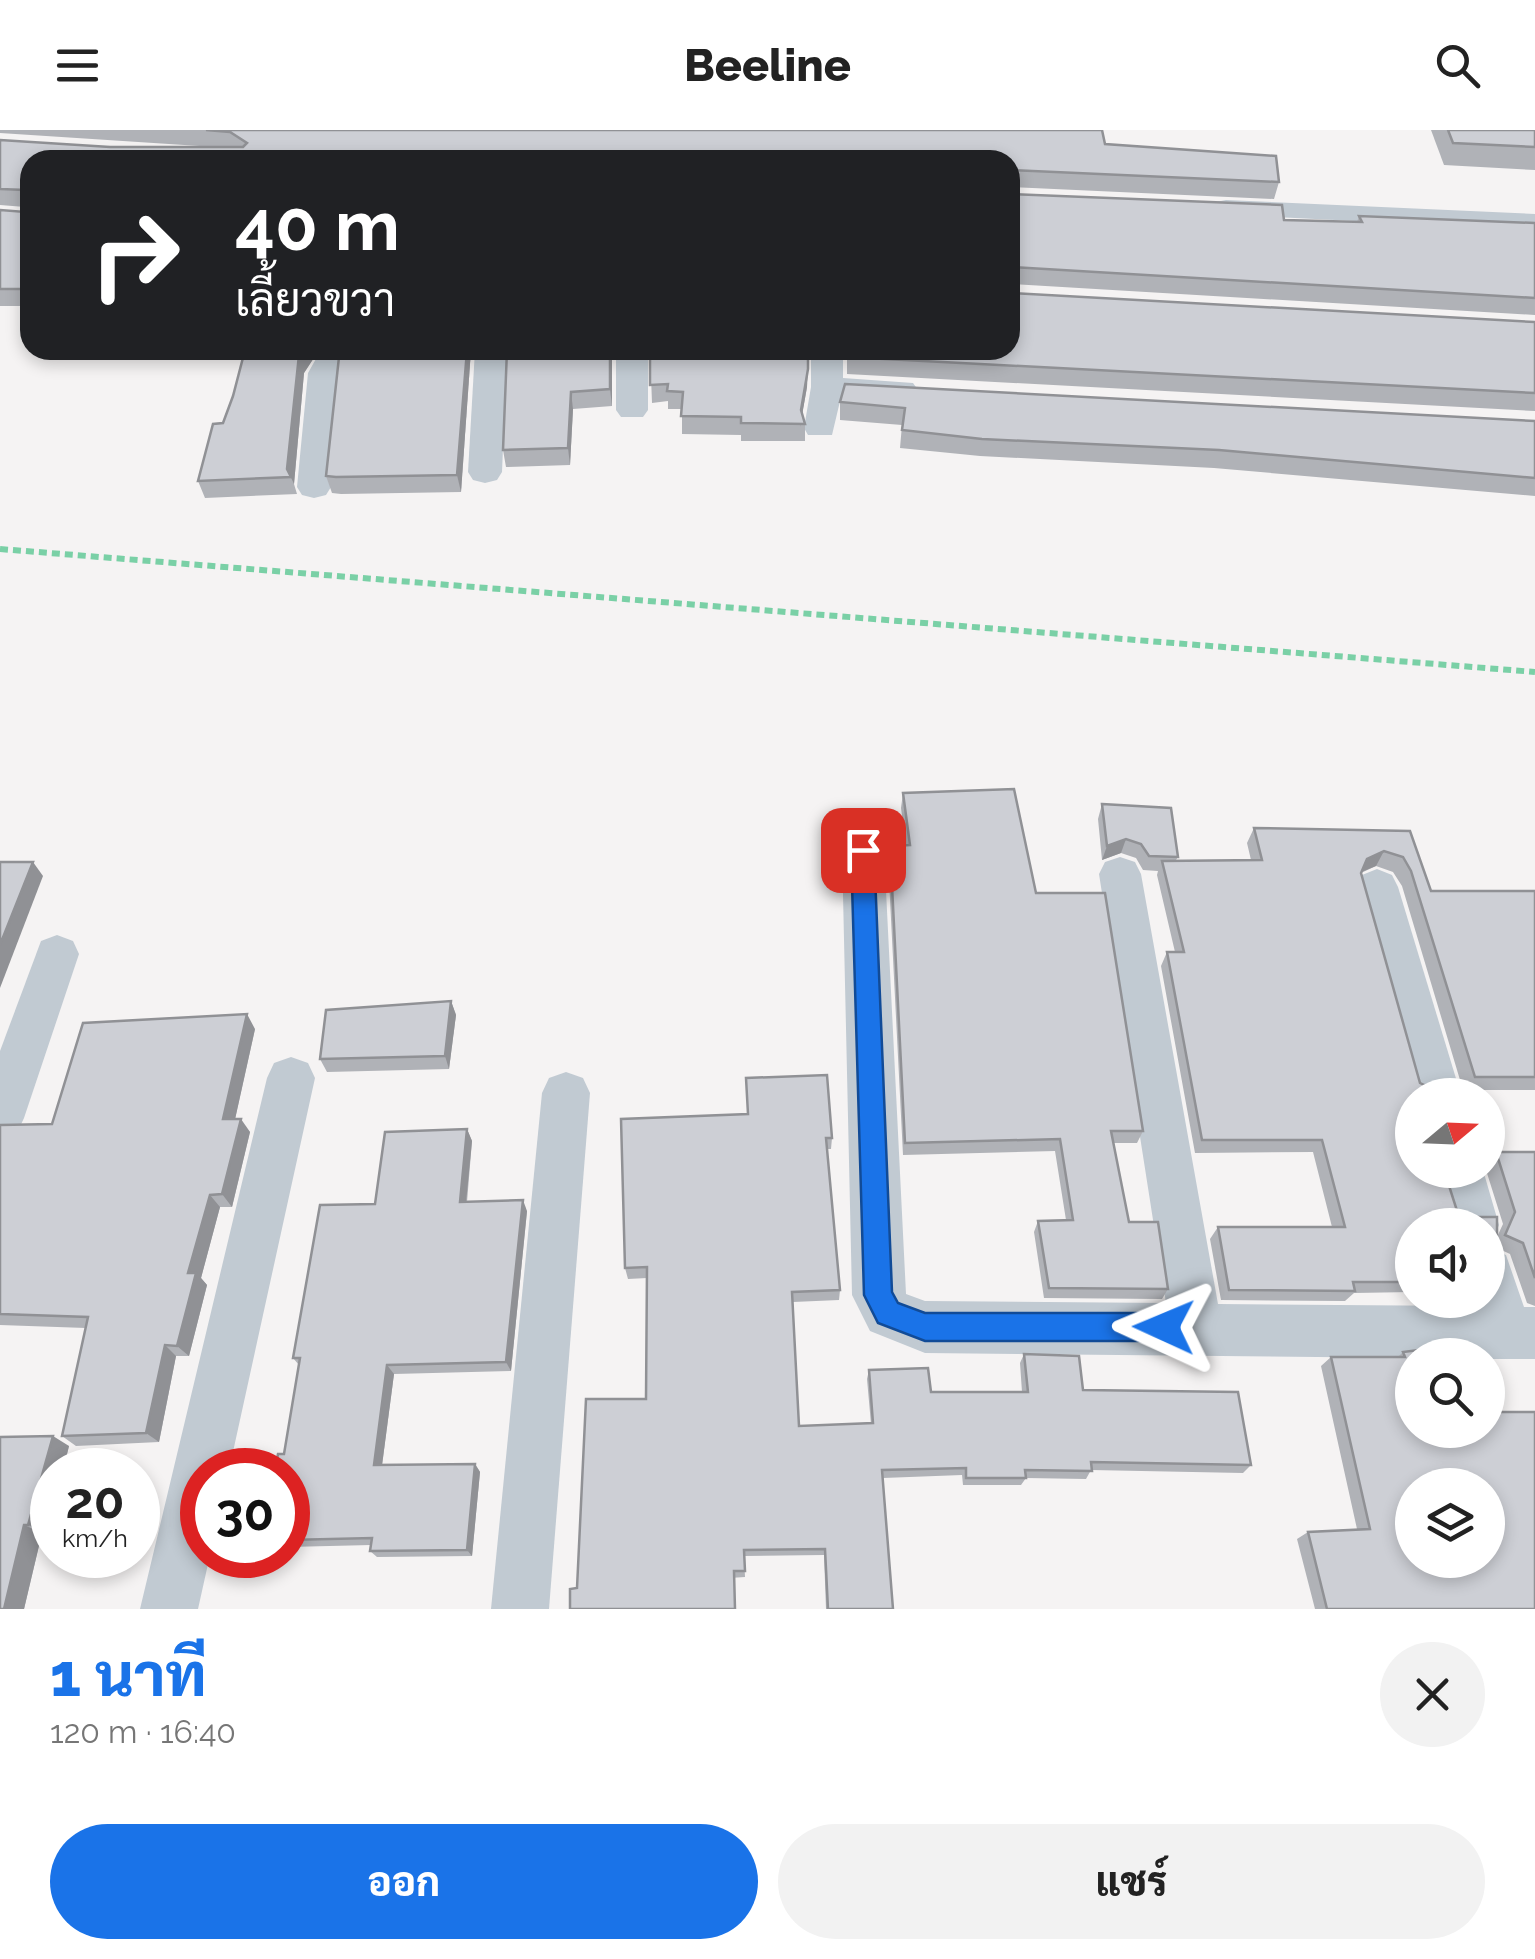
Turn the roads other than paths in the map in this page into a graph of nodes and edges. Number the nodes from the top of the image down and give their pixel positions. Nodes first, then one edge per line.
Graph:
1 (1189, 207) edge
2 (1535, 222) edge
3 (331, 360) edge
4 (491, 360) edge
5 (632, 360) edge
6 (826, 360) edge
7 (827, 387) junction
8 (924, 392) edge
9 (632, 410) dead end
10 (820, 428) dead end
11 (485, 472) dead end
12 (314, 487) dead end
13 (863, 850) dead end
14 (1120, 874) dead end
15 (1378, 886) dead end
16 (57, 954) dead end
17 (292, 1078) dead end
18 (1432, 1078) edge
19 (566, 1094) dead end
20 (0, 1118) edge
21 (1505, 1305) edge
22 (1196, 1328) junction
23 (1520, 1333) edge
24 (169, 1609) edge
25 (520, 1609) edge

1 - 2 street
3 - 12 street
4 - 11 street
5 - 9 street
6 - 7 street
7 - 8 street
7 - 10 street
13 - 22 street
14 - 22 street
15 - 18 street
16 - 20 street
17 - 24 street
19 - 25 street
21 - 23 street
22 - 23 street

